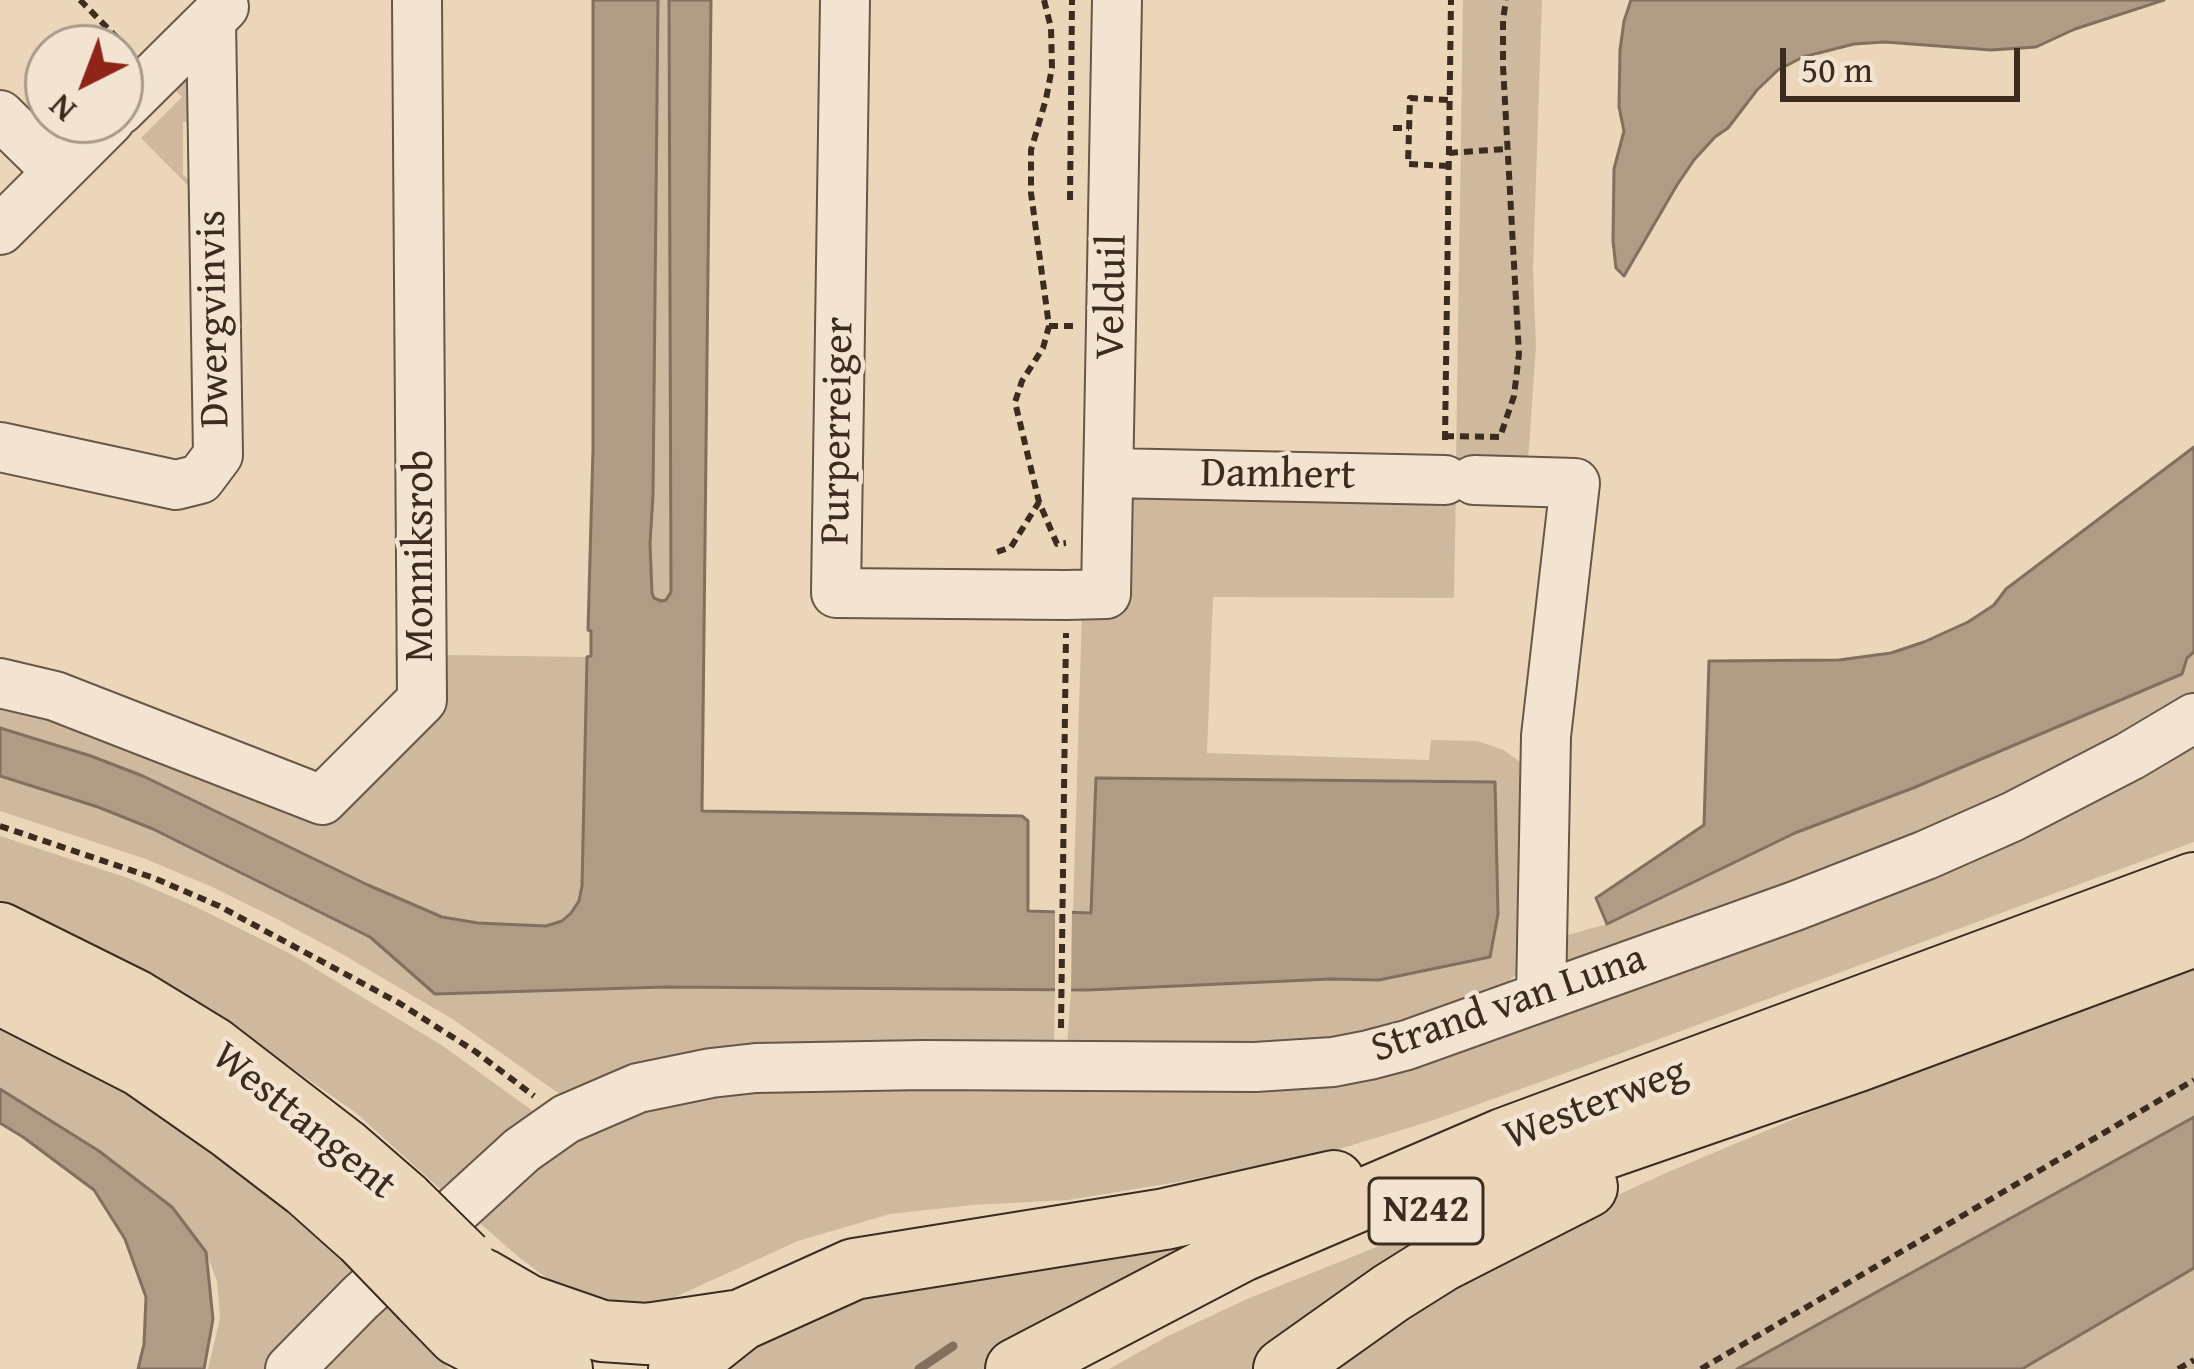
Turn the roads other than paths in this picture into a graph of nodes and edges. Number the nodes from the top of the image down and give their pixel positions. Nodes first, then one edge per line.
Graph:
1 (418, 0) edge
2 (845, 0) edge
3 (1118, 0) edge
4 (221, 10) edge
5 (144, 86) edge
6 (0, 115) edge
7 (86, 144) edge
8 (58, 172) junction
9 (0, 230) edge
10 (0, 447) edge
11 (1110, 472) junction
12 (1106, 594) joint
13 (0, 682) edge
14 (2194, 718) edge
15 (2194, 883) edge
16 (0, 933) edge
17 (2194, 936) edge
18 (0, 994) edge
19 (1541, 996) junction
20 (1786, 1085) junction
21 (1503, 1139) junction
22 (384, 1220) junction
23 (467, 1318) edge
24 (741, 1320) junction
25 (290, 1369) edge
26 (565, 1369) edge
27 (611, 1369) edge
28 (680, 1369) edge
29 (1016, 1369) edge
30 (1078, 1369) edge
31 (1284, 1369) edge

1 - 13 street, Monniksrob
2 - 12 street, Purperreiger
3 - 11 street, Velduil
4 - 5 street
4 - 10 street, Dwergvinvis
6 - 8 street
7 - 8 street
8 - 9 street
11 - 12 street, Velduil
11 - 19 street, Damhert
14 - 19 street, Strand van Luna
15 - 21 main road, Westerweg / N242
16 - 22 main road, Westtangent
17 - 20 main road, Westerweg / N242
18 - 22 main road, Westtangent
19 - 25 street, Strand van Luna
20 - 30 main road, Westerweg / N242
20 - 31 main road, N242
21 - 24 main road
21 - 29 main road, Westerweg / N242
22 - 23 main road, Westtangent, bridge
23 - 24 main road
23 - 26 main road, Westtangent
24 - 28 main road
26 - 27 main road

